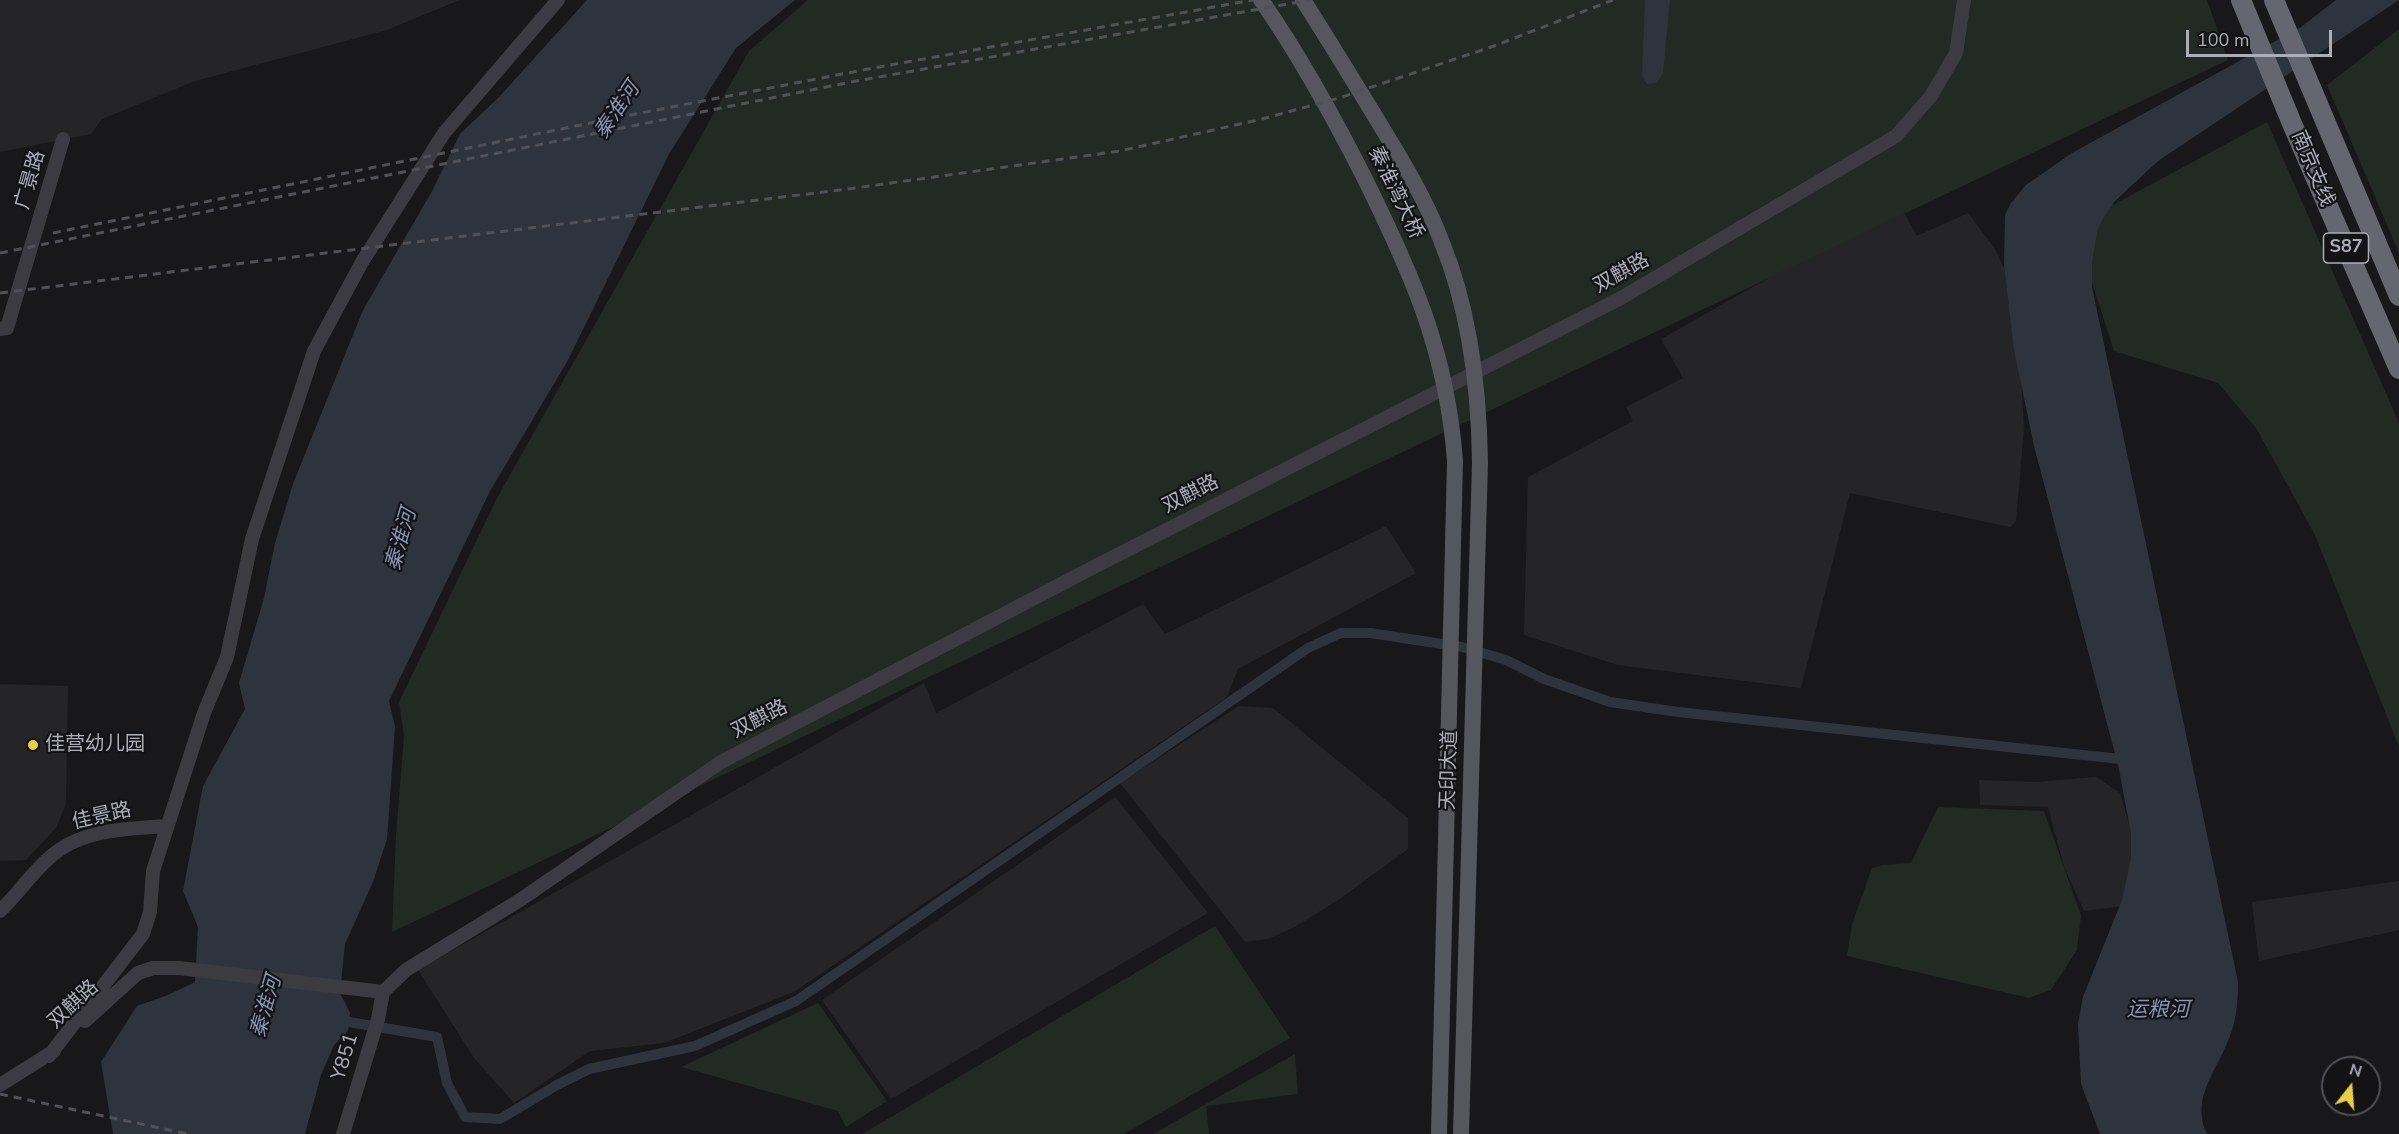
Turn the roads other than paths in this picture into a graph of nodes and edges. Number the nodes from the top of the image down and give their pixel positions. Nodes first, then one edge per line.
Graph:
1 (558, 0) edge
2 (1261, 0) edge
3 (1303, 0) edge
4 (1964, 0) edge
5 (2241, 0) edge
6 (2276, 7) edge
7 (63, 139) dead end
8 (2399, 296) edge
9 (0, 329) edge
10 (2399, 369) edge
11 (1479, 407) joint
12 (1452, 421) joint
13 (167, 826) junction
14 (0, 911) edge
15 (383, 992) junction
16 (49, 1056) junction
17 (0, 1086) edge
18 (349, 1115) junction
19 (343, 1134) edge
20 (350, 1134) edge
21 (1438, 1134) edge
22 (1461, 1134) edge

1 - 13 street
2 - 12 main road, 秦淮湾大桥
3 - 11 main road, 秦淮湾大桥
4 - 15 street, 双麒路
5 - 10 highway, 南京支线 / S87
6 - 8 highway, 南京支线 / S87
7 - 9 street, 广景路
11 - 22 main road, 天印大道
12 - 21 main road, 天印大道
13 - 14 street, 佳景路
13 - 16 street
15 - 16 street, 双麒路
15 - 18 street, Y851
16 - 17 street, 双麒路
18 - 19 street, Y851
18 - 20 street

